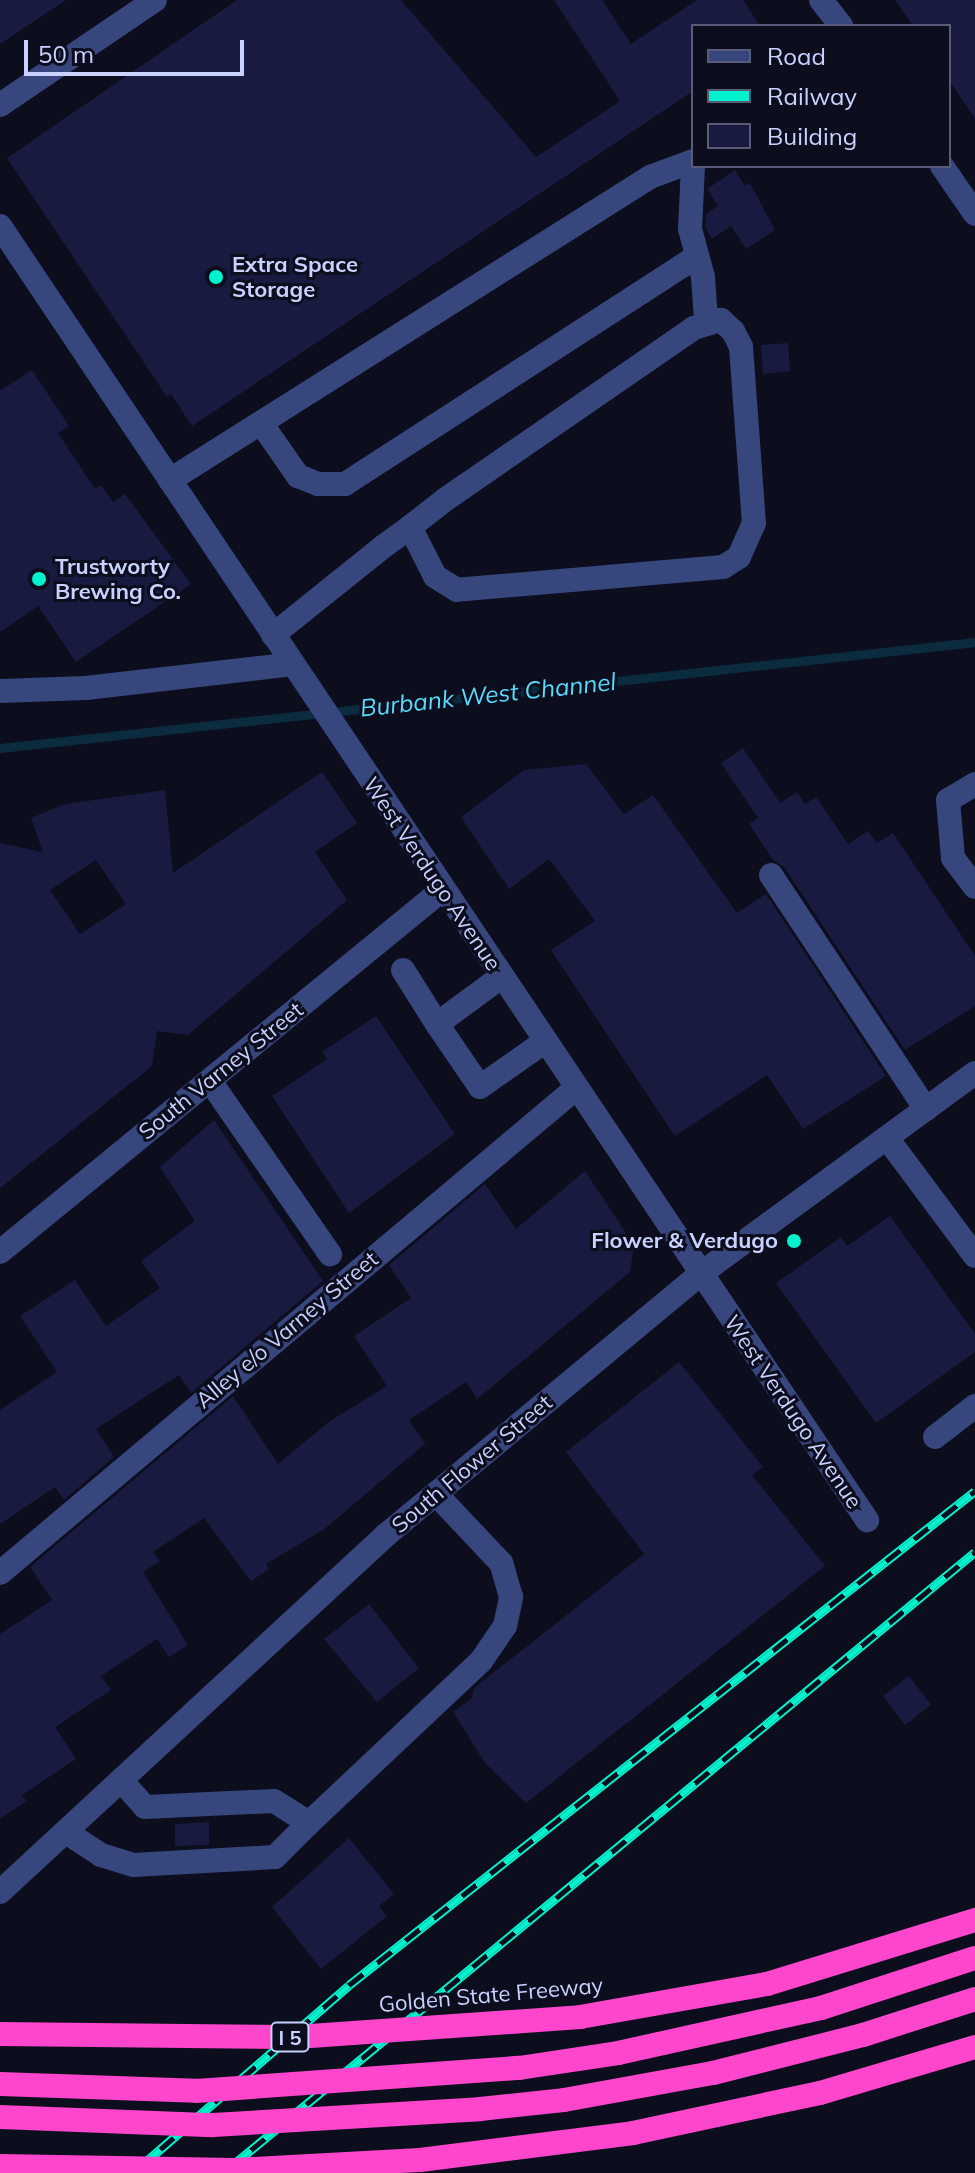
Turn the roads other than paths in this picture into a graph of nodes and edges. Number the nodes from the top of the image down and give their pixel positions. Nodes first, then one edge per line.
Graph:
1 (155, 0) edge
2 (821, 0) edge
3 (839, 24) edge
4 (0, 105) edge
5 (691, 165) edge
6 (693, 168) edge
7 (943, 168) edge
8 (975, 214) edge
9 (0, 226) edge
10 (697, 256) junction
11 (706, 320) junction
12 (261, 423) junction
13 (170, 480) junction
14 (410, 527) junction
15 (273, 635) junction
16 (293, 664) junction
17 (0, 691) edge
18 (975, 784) edge
19 (771, 875) dead end
20 (975, 887) edge
21 (442, 890) junction
22 (403, 970) dead end
23 (501, 977) junction
24 (437, 1024) junction
25 (544, 1042) junction
26 (975, 1073) edge
27 (210, 1081) junction
28 (575, 1089) junction
29 (926, 1109) junction
30 (887, 1138) junction
31 (0, 1252) edge
32 (330, 1254) dead end
33 (975, 1256) edge
34 (699, 1275) junction
35 (975, 1406) edge
36 (935, 1437) dead end
37 (436, 1494) junction
38 (867, 1520) dead end
39 (0, 1573) edge
40 (121, 1780) junction
41 (309, 1823) junction
42 (66, 1832) junction
43 (0, 1892) edge
44 (975, 1920) edge
45 (975, 1958) edge
46 (975, 1999) edge
47 (0, 2034) edge
48 (975, 2047) edge
49 (0, 2084) edge
50 (0, 2117) edge
51 (0, 2166) edge

1 - 4 street
2 - 3 street
5 - 12 street
6 - 10 street
7 - 8 street
9 - 13 street, West Verdugo Avenue
10 - 11 street
10 - 12 street
11 - 14 street
11 - 14 street
12 - 13 street
13 - 15 street, West Verdugo Avenue
14 - 15 street
15 - 16 street, West Verdugo Avenue
16 - 17 street
16 - 21 street, West Verdugo Avenue
18 - 20 street
19 - 29 street
21 - 23 street, West Verdugo Avenue
21 - 27 street, South Varney Street
22 - 24 street
23 - 24 street
23 - 25 street, West Verdugo Avenue
24 - 25 street
25 - 28 street, West Verdugo Avenue
26 - 29 street, South Flower Street
27 - 31 street, South Varney Street
27 - 32 street
28 - 34 street, West Verdugo Avenue
28 - 39 street, Alley e/o Varney Street
29 - 30 street, South Flower Street
30 - 33 street
30 - 34 street, South Flower Street
34 - 37 street, South Flower Street
34 - 38 street, West Verdugo Avenue
35 - 36 street
37 - 40 street, South Flower Street
37 - 41 street
40 - 41 street
40 - 42 street, South Flower Street
41 - 42 street
42 - 43 street, South Flower Street
44 - 47 highway, Golden State Freeway / I 5, bridge
45 - 49 highway, bridge
46 - 50 highway, bridge
48 - 51 highway, bridge

